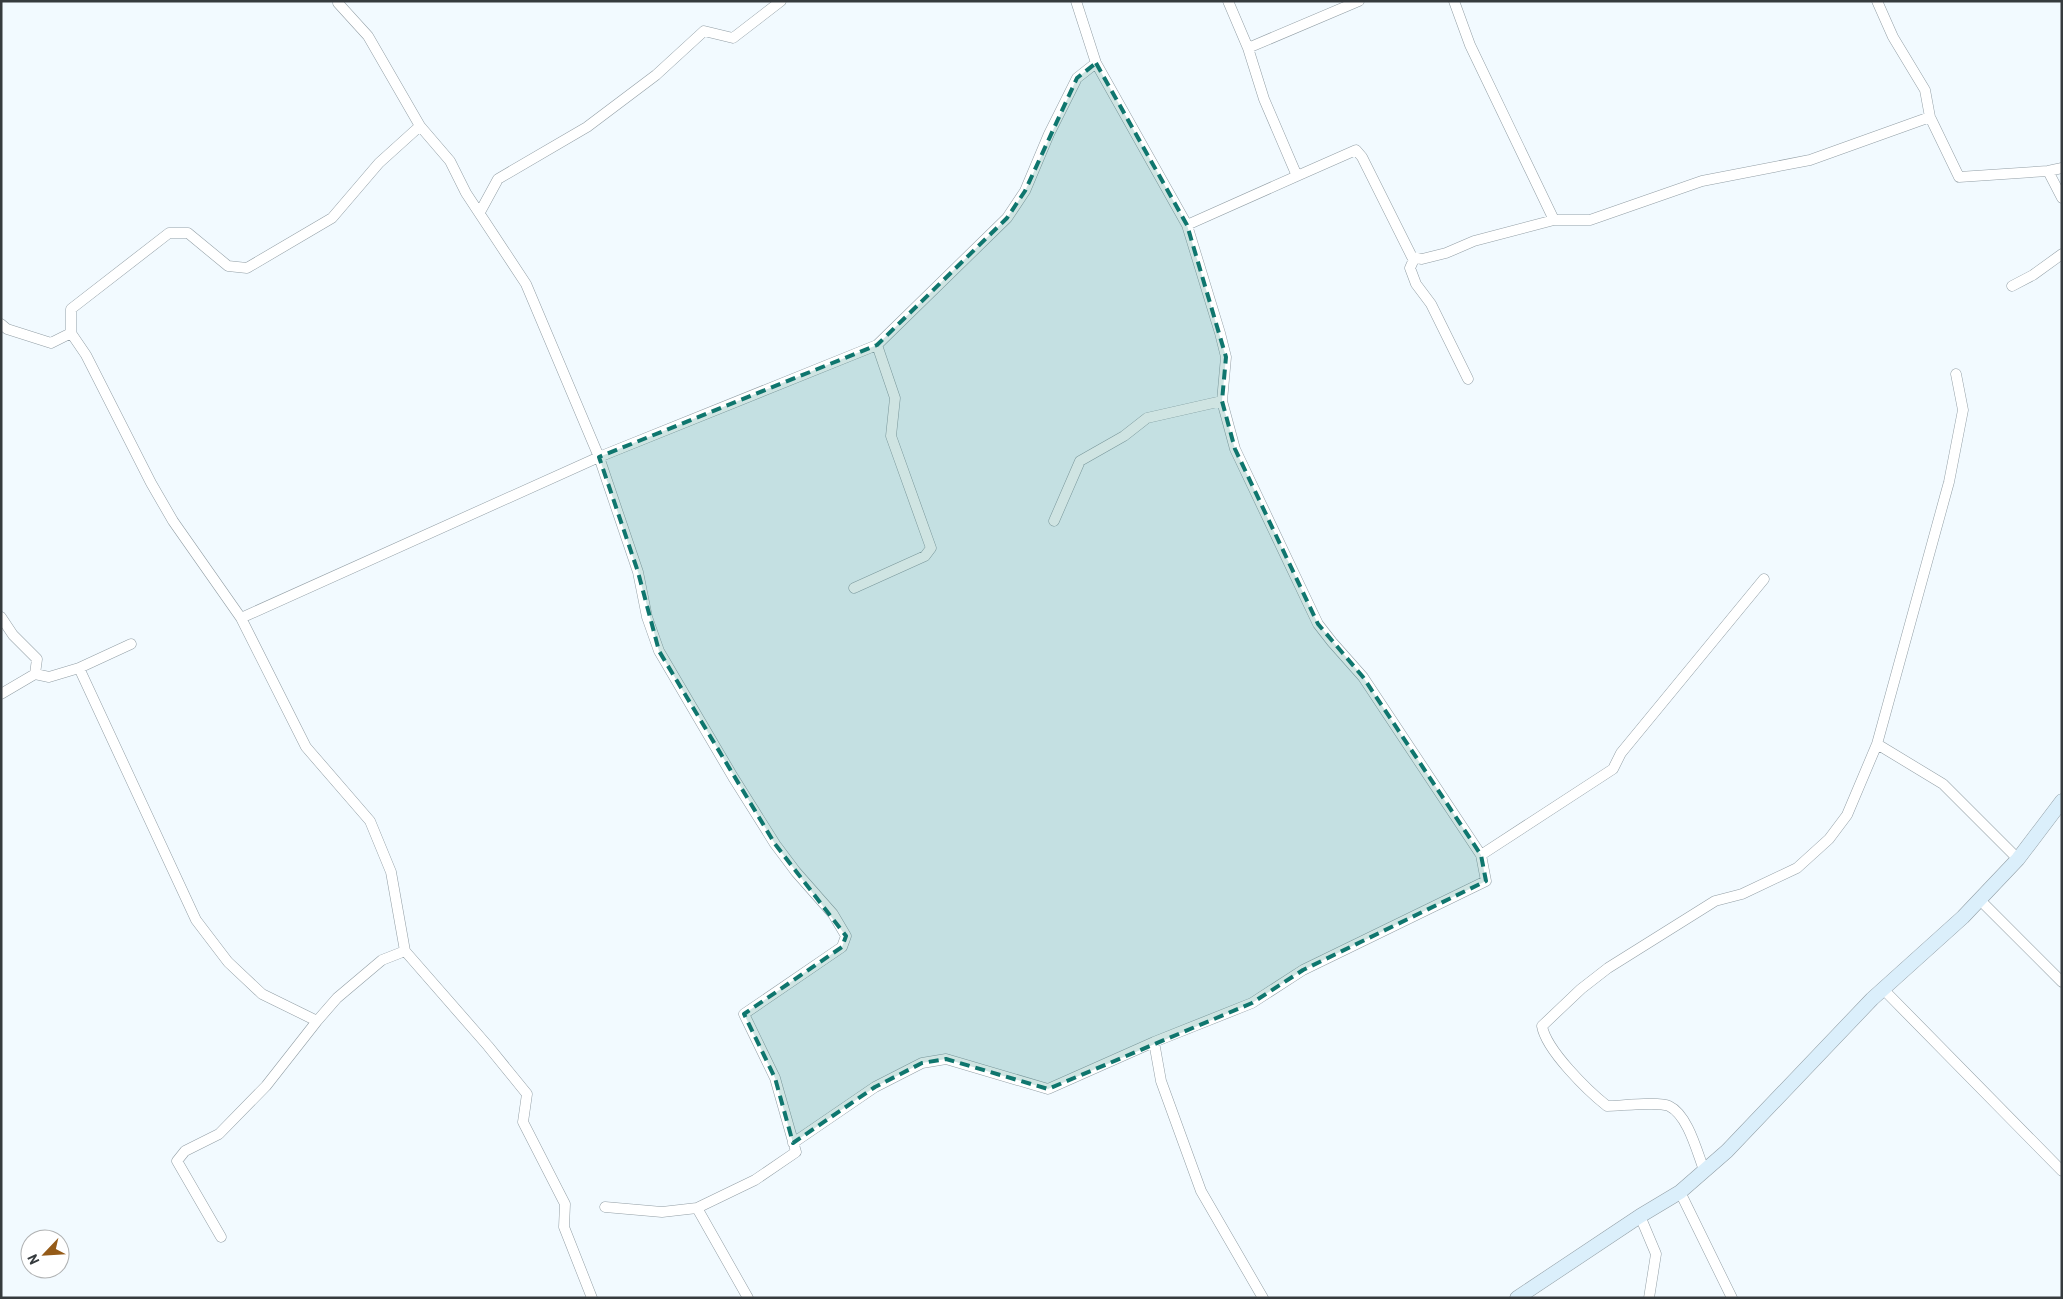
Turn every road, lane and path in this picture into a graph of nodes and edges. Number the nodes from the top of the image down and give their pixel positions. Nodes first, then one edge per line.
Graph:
1 (781, 1) edge
2 (1076, 1) edge
3 (1228, 1) edge
4 (1359, 1) edge
5 (1454, 1) edge
6 (1877, 1) edge
7 (338, 3) dead end
8 (1248, 48) junction
9 (1096, 63) junction
10 (1930, 117) junction
11 (420, 126) junction
12 (2062, 168) edge
13 (2048, 172) junction
14 (1297, 176) junction
15 (2062, 198) edge
16 (480, 212) junction
17 (1554, 220) junction
18 (1187, 225) junction
19 (2062, 254) edge
20 (1412, 257) junction
21 (2012, 286) dead end
22 (1, 324) edge
23 (72, 333) junction
24 (877, 345) junction
25 (1956, 374) dead end
26 (1468, 379) dead end
27 (1222, 401) junction
28 (599, 457) junction
29 (1054, 521) dead end
30 (1764, 579) dead end
31 (854, 588) dead end
32 (1, 617) edge
33 (241, 618) junction
34 (131, 644) dead end
35 (79, 668) junction
36 (35, 674) junction
37 (1, 694) edge
38 (1877, 744) junction
39 (2062, 801) edge
40 (1481, 855) junction
41 (2018, 859) junction
42 (1980, 899) junction
43 (405, 951) junction
44 (2062, 982) edge
45 (1883, 989) junction
46 (316, 1021) junction
47 (1154, 1042) junction
48 (793, 1143) junction
49 (1704, 1170) junction
50 (2062, 1171) edge
51 (1680, 1192) junction
52 (605, 1207) dead end
53 (697, 1208) junction
54 (1640, 1216) junction
55 (221, 1237) dead end
56 (592, 1298) edge
57 (748, 1298) edge
58 (1263, 1298) edge
59 (1517, 1298) edge
60 (1650, 1298) edge
61 (1732, 1298) edge

1 - 16 street
2 - 9 street
3 - 8 street
4 - 8 street
5 - 17 street
6 - 10 street
7 - 11 street
8 - 14 street
9 - 18 street
9 - 24 street
10 - 13 street
10 - 17 street
11 - 16 street
11 - 23 street
12 - 13 street
13 - 15 street
14 - 18 street
14 - 20 street
16 - 28 street
17 - 20 street
18 - 27 street
19 - 21 street
20 - 26 street
22 - 23 street
23 - 33 street
24 - 28 street
24 - 31 street
25 - 38 street
27 - 29 street
27 - 40 street
28 - 33 street
28 - 48 street
30 - 40 street
32 - 36 street
33 - 43 street
34 - 35 street
35 - 36 street
35 - 46 street
36 - 37 street
38 - 41 street
38 - 49 street
39 - 41 street
40 - 47 street
41 - 42 street
42 - 44 street
42 - 45 street
43 - 46 street
43 - 56 street
45 - 49 street
45 - 50 street
46 - 55 street
47 - 48 street
47 - 58 street
48 - 53 street
49 - 51 street
51 - 54 street
51 - 61 street
52 - 53 street
53 - 57 street
54 - 59 street
54 - 60 street

